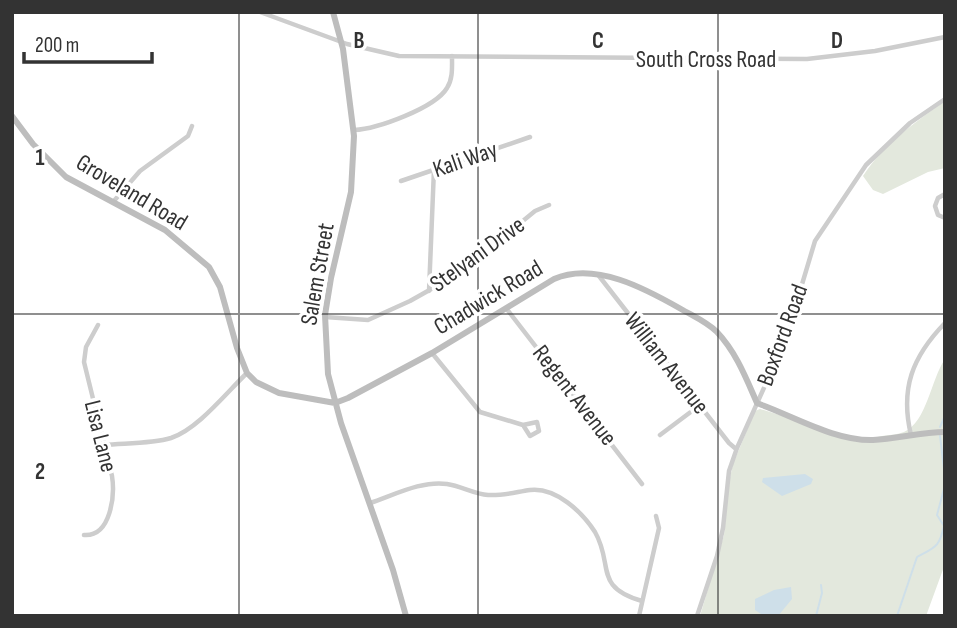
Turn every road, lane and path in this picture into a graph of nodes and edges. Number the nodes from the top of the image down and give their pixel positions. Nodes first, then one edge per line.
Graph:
1 (260, 12) edge
2 (333, 12) edge
3 (945, 37) edge
4 (342, 41) junction
5 (452, 56) junction
6 (945, 99) edge
7 (12, 116) edge
8 (192, 126) dead end
9 (354, 131) junction
10 (530, 137) dead end
11 (434, 169) junction
12 (401, 181) dead end
13 (945, 194) edge
14 (113, 202) junction
15 (549, 205) dead end
16 (945, 218) edge
17 (599, 276) junction
18 (429, 291) junction
19 (506, 308) junction
20 (325, 317) junction
21 (945, 323) edge
22 (98, 325) dead end
23 (432, 353) junction
24 (247, 373) junction
25 (335, 403) junction
26 (757, 403) junction
27 (700, 405) junction
28 (523, 425) dead end
29 (945, 432) edge
30 (660, 435) dead end
31 (911, 435) junction
32 (104, 445) junction
33 (736, 449) junction
34 (642, 484) dead end
35 (370, 503) junction
36 (656, 516) dead end
37 (84, 535) dead end
38 (642, 601) junction
39 (406, 616) edge
40 (639, 616) edge
41 (697, 616) edge

1 - 4 street, South Cross Road
2 - 4 main road, Salem Street
3 - 5 street, South Cross Road
4 - 5 street, South Cross Road
4 - 9 main road, Salem Street
5 - 9 street
6 - 26 street, Boxford Road
7 - 14 main road, Groveland Road
8 - 14 street
9 - 20 main road, Salem Street
10 - 11 street, Kali Way
11 - 12 street, Kali Way
11 - 18 street
13 - 16 street
14 - 24 main road, Groveland Road
15 - 18 street, Stelyani Drive
17 - 19 main road, Chadwick Road
17 - 26 main road, Chadwick Road
17 - 27 street, William Avenue
18 - 20 street, Stelyani Drive
19 - 23 main road, Chadwick Road
19 - 34 street, Regent Avenue
20 - 25 main road, Salem Street
21 - 31 street
22 - 32 street, Lisa Lane
23 - 25 main road, Chadwick Road
23 - 28 street
24 - 25 main road
24 - 32 street
25 - 35 main road, Salem Street
26 - 31 main road
26 - 33 street, Boxford Road
27 - 30 street
27 - 33 street, William Avenue
29 - 31 main road
32 - 37 street, Lisa Lane
33 - 41 street, Boxford Road
35 - 38 street
35 - 39 main road, Salem Street
36 - 38 street
38 - 40 street

